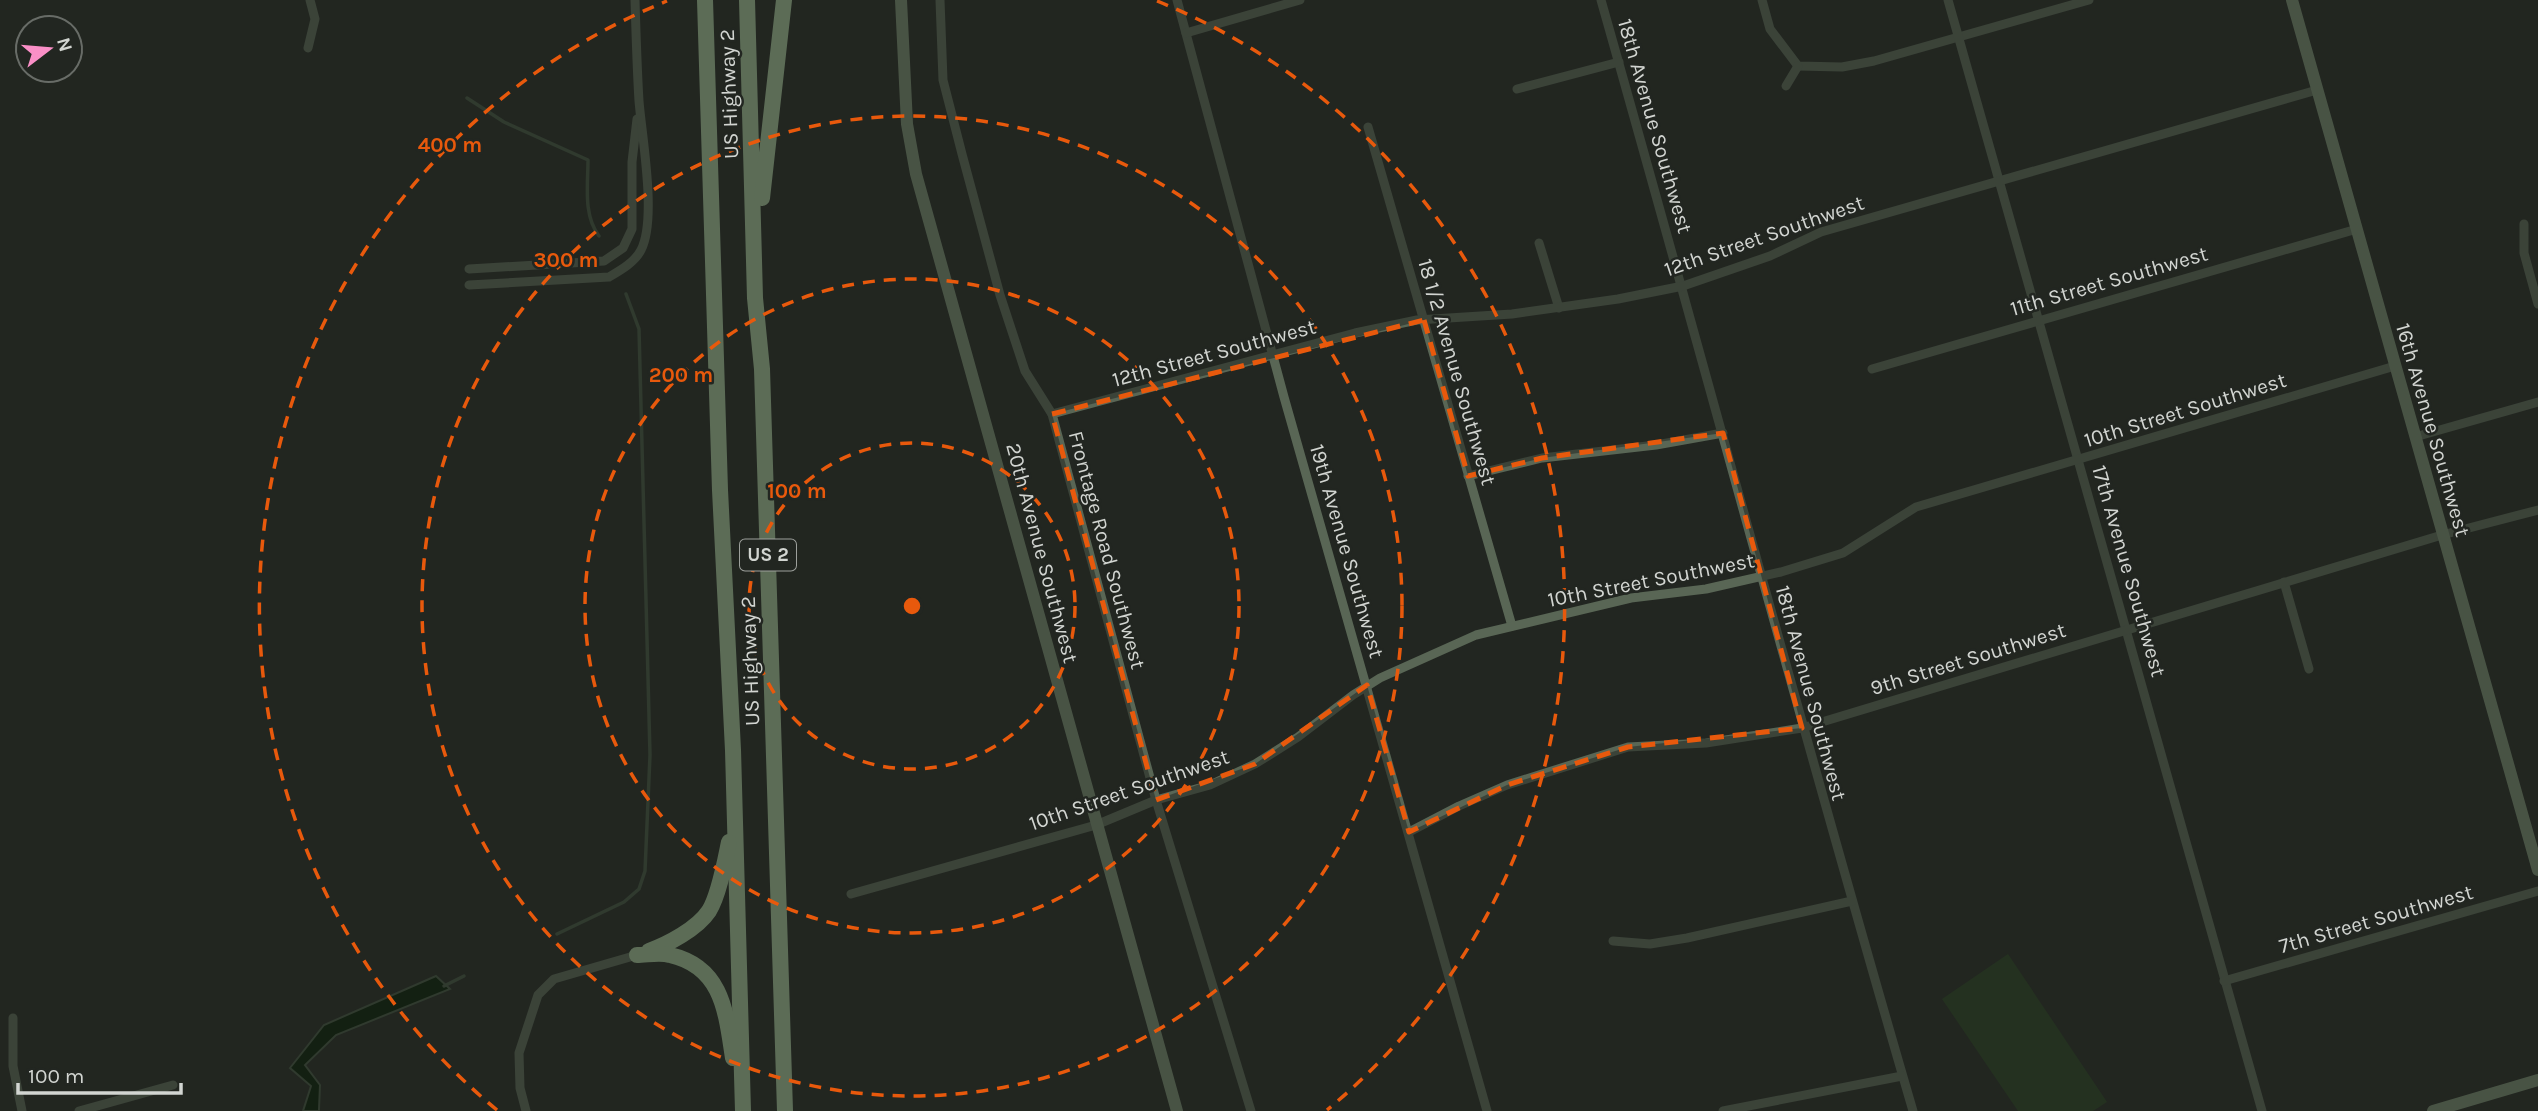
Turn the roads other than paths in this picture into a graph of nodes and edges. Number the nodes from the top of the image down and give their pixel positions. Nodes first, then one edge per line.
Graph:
1 (310, 0) edge
2 (635, 0) edge
3 (705, 0) edge
4 (747, 0) edge
5 (784, 0) edge
6 (901, 0) edge
7 (940, 0) edge
8 (1177, 0) edge
9 (1300, 0) edge
10 (1601, 0) edge
11 (1762, 0) edge
12 (1948, 0) edge
13 (2089, 0) edge
14 (2292, 0) edge
15 (1186, 33) junction
16 (1959, 35) junction
17 (308, 48) dead end
18 (1619, 62) junction
19 (1798, 66) junction
20 (1786, 86) dead end
21 (1517, 89) dead end
22 (2317, 90) junction
23 (639, 104) junction
24 (1368, 127) dead end
25 (1999, 180) junction
26 (2524, 224) dead end
27 (2357, 229) junction
28 (1539, 243) dead end
29 (469, 269) dead end
30 (469, 285) dead end
31 (1683, 286) junction
32 (755, 298) junction
33 (2538, 304) edge
34 (1559, 308) junction
35 (2039, 319) junction
36 (1424, 320) junction
37 (1273, 355) junction
38 (2395, 366) junction
39 (1872, 369) dead end
40 (2538, 402) edge
41 (1052, 414) junction
42 (1723, 433) junction
43 (2415, 437) junction
44 (2079, 460) junction
45 (1468, 476) junction
46 (2538, 510) edge
47 (2442, 535) junction
48 (1762, 577) junction
49 (2284, 582) junction
50 (1512, 626) junction
51 (2127, 630) junction
52 (2309, 669) dead end
53 (1367, 687) junction
54 (1802, 728) junction
55 (1156, 800) junction
56 (735, 811) junction
57 (1096, 825) junction
58 (1409, 832) junction
59 (2538, 870) edge
60 (2538, 891) edge
61 (851, 894) dead end
62 (1852, 901) junction
63 (1613, 941) dead end
64 (637, 955) junction
65 (2224, 981) junction
66 (13, 1018) dead end
67 (1902, 1076) junction
68 (2538, 1080) edge
69 (173, 1085) dead end
70 (22, 1111) edge
71 (79, 1111) edge
72 (526, 1111) edge
73 (742, 1111) edge
74 (785, 1111) edge
75 (1177, 1111) edge
76 (1251, 1111) edge
77 (1488, 1111) edge
78 (1723, 1111) edge
79 (1913, 1111) edge
80 (2262, 1111) edge
81 (2433, 1111) edge

1 - 17 street
2 - 23 street
3 - 56 highway, US Highway 2 / US 2
4 - 32 highway, US Highway 2 / US 2
5 - 32 highway
6 - 57 street, 20th Avenue Southwest
7 - 41 street, Frontage Road Southwest
8 - 15 street, 19th Avenue Southwest
9 - 15 street
10 - 18 street, 18th Avenue Southwest
11 - 19 street
12 - 16 street, 17th Avenue Southwest
13 - 16 street
14 - 22 street, 16th Avenue Southwest
15 - 37 street, 19th Avenue Southwest
16 - 19 street
16 - 25 street, 17th Avenue Southwest
18 - 21 street
18 - 31 street, 18th Avenue Southwest
19 - 20 street
22 - 25 street, 12th Street Southwest
22 - 27 street, 16th Avenue Southwest
23 - 29 street
23 - 30 street
24 - 36 street, 18 1/2 Avenue Southwest
25 - 31 street, 12th Street Southwest
25 - 35 street, 17th Avenue Southwest
26 - 33 street
27 - 35 street, 11th Street Southwest
27 - 38 street, 16th Avenue Southwest
28 - 34 street
31 - 34 street, 12th Street Southwest
31 - 42 street, 18th Avenue Southwest
32 - 74 highway, US Highway 2 / US 2
34 - 36 street, 12th Street Southwest
35 - 39 street, 11th Street Southwest
35 - 44 street, 17th Avenue Southwest
36 - 37 street, 12th Street Southwest
36 - 45 street, 18 1/2 Avenue Southwest
37 - 41 street, 12th Street Southwest
37 - 53 street, 19th Avenue Southwest
38 - 43 street, 16th Avenue Southwest
38 - 44 street, 10th Street Southwest
40 - 43 street
41 - 55 street, Frontage Road Southwest
42 - 45 street
42 - 48 street, 18th Avenue Southwest
43 - 47 street, 16th Avenue Southwest
44 - 48 street, 10th Street Southwest
44 - 51 street, 17th Avenue Southwest
45 - 50 street, 18 1/2 Avenue Southwest
46 - 47 street, 9th Street Southwest
47 - 49 street, 9th Street Southwest
47 - 59 street, 16th Avenue Southwest
48 - 50 street, 10th Street Southwest
48 - 54 street, 18th Avenue Southwest
49 - 51 street, 9th Street Southwest
49 - 52 street
50 - 53 street, 10th Street Southwest
51 - 54 street, 9th Street Southwest
51 - 65 street, 17th Avenue Southwest
53 - 55 street, 10th Street Southwest
53 - 58 street, 19th Avenue Southwest
54 - 58 street, 9th Street Southwest
54 - 62 street, 18th Avenue Southwest
55 - 57 street, 10th Street Southwest
55 - 76 street, Frontage Road Southwest
56 - 64 highway
56 - 73 highway, US Highway 2 / US 2
57 - 61 street, 10th Street Southwest
57 - 75 street, 20th Avenue Southwest
58 - 77 street, 19th Avenue Southwest
60 - 65 street, 7th Street Southwest
62 - 63 street
62 - 67 street, 18th Avenue Southwest
64 - 72 street
64 - 73 highway
65 - 80 street, 17th Avenue Southwest
66 - 70 street
67 - 78 street
67 - 79 street, 18th Avenue Southwest
68 - 81 street
69 - 71 street

